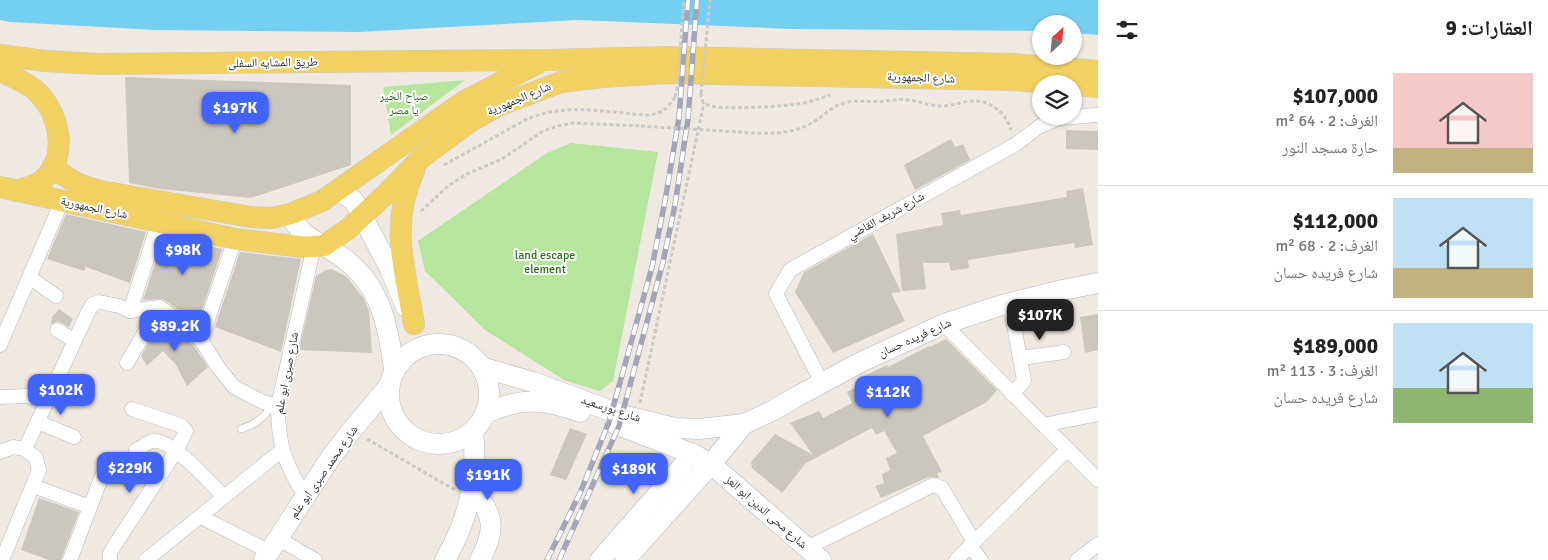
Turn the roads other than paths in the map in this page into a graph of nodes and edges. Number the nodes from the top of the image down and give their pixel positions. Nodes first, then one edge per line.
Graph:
1 (0, 55) edge
2 (546, 60) junction
3 (0, 71) edge
4 (1098, 72) edge
5 (1032, 82) edge
6 (1082, 86) edge
7 (1098, 87) edge
8 (1098, 115) edge
9 (421, 158) junction
10 (54, 166) junction
11 (8, 189) edge
12 (337, 190) junction
13 (62, 201) junction
14 (290, 214) junction
15 (362, 217) junction
16 (159, 222) junction
17 (235, 238) junction
18 (319, 246) junction
19 (29, 277) junction
20 (1098, 283) edge
21 (56, 296) dead end
22 (1010, 303) junction
23 (158, 307) junction
24 (130, 311) junction
25 (414, 324) junction
26 (944, 324) junction
27 (57, 330) dead end
28 (201, 340) junction
29 (75, 341) junction
30 (0, 345) edge
31 (424, 346) junction
32 (1064, 352) dead end
33 (1021, 358) junction
34 (127, 363) dead end
35 (481, 367) junction
36 (391, 378) junction
37 (822, 383) junction
38 (1012, 394) junction
39 (0, 397) edge
40 (49, 399) junction
41 (275, 405) junction
42 (132, 408) dead end
43 (486, 413) junction
44 (1098, 414) edge
45 (38, 422) junction
46 (744, 424) junction
47 (1042, 425) junction
48 (241, 429) dead end
49 (473, 431) junction
50 (74, 436) dead end
51 (25, 449) junction
52 (136, 450) dead end
53 (282, 450) junction
54 (1067, 450) junction
55 (176, 451) junction
56 (0, 452) edge
57 (694, 454) junction
58 (711, 464) junction
59 (106, 465) dead end
60 (1098, 480) edge
61 (34, 486) junction
62 (471, 495) junction
63 (305, 496) junction
64 (224, 497) junction
65 (90, 507) junction
66 (201, 517) junction
67 (972, 544) junction
68 (1098, 544) edge
69 (271, 550) edge
70 (814, 554) edge
71 (2, 560) edge
72 (70, 560) edge
73 (110, 560) edge
74 (146, 560) edge
75 (315, 560) edge
76 (445, 560) edge
77 (480, 560) edge
78 (600, 560) edge
79 (625, 560) edge
80 (956, 560) edge
81 (981, 560) edge
82 (1077, 560) edge

1 - 2 main road, طريق المشايه السفلى
2 - 4 main road, شارع الجمهورية
2 - 12 main road, شارع الجمهورية
3 - 10 main road
5 - 9 main road, شارع الجمهورية
6 - 7 main road
8 - 37 street, شارع شريف القاضي
9 - 15 main road, شارع الجمهورية
9 - 25 main road
10 - 11 main road
10 - 14 main road, شارع الجمهورية
11 - 13 main road, شارع الجمهورية
12 - 14 main road, شارع الجمهورية
12 - 15 main road
13 - 16 main road, شارع الجمهورية
13 - 19 street
14 - 18 main road
15 - 18 main road, شارع الجمهورية
15 - 25 main road
16 - 17 main road, شارع الجمهورية
16 - 24 street
17 - 18 main road, شارع الجمهورية
17 - 28 street
18 - 36 main road
18 - 41 street, شارع صبرى ابو علم
19 - 21 street
19 - 30 street
20 - 22 main road, شارع فريده حسان
22 - 26 main road, شارع فريده حسان
22 - 33 street
23 - 24 street
23 - 28 street
23 - 34 street
24 - 29 street
25 - 31 main road
26 - 37 main road, شارع فريده حسان
26 - 38 street
27 - 29 street
28 - 41 street
29 - 40 street
31 - 35 main road
31 - 36 main road
32 - 33 street
33 - 38 street
35 - 43 main road
35 - 46 main road, شارع بورسعيد
36 - 49 main road
36 - 63 main road, شارع محمد صبرى ابو علم
37 - 46 main road, شارع فريده حسان
38 - 47 street
39 - 40 street
40 - 45 street
41 - 48 lane
41 - 53 street, شارع صبرى ابو علم
42 - 55 street
43 - 49 main road
43 - 57 main road, شارع بورسعيد
44 - 47 street
45 - 50 street
45 - 51 street
46 - 58 main road
47 - 54 street
49 - 62 main road
51 - 56 street
51 - 61 street
52 - 55 street
53 - 63 street, شارع صبرى ابو علم
53 - 64 street
54 - 60 street
54 - 67 street
55 - 64 street
55 - 73 street
57 - 58 main road, شارع بورسعيد
57 - 78 main road
58 - 70 main road, شارع محى الدين ابو العز
58 - 79 main road
59 - 65 street
61 - 65 street
61 - 71 street
62 - 76 main road
62 - 77 main road
63 - 69 main road, شارع محمد صبرى ابو علم
64 - 66 street
65 - 72 street
66 - 69 street
66 - 74 street
67 - 70 street
67 - 80 street
67 - 81 street
68 - 82 street
69 - 75 street

